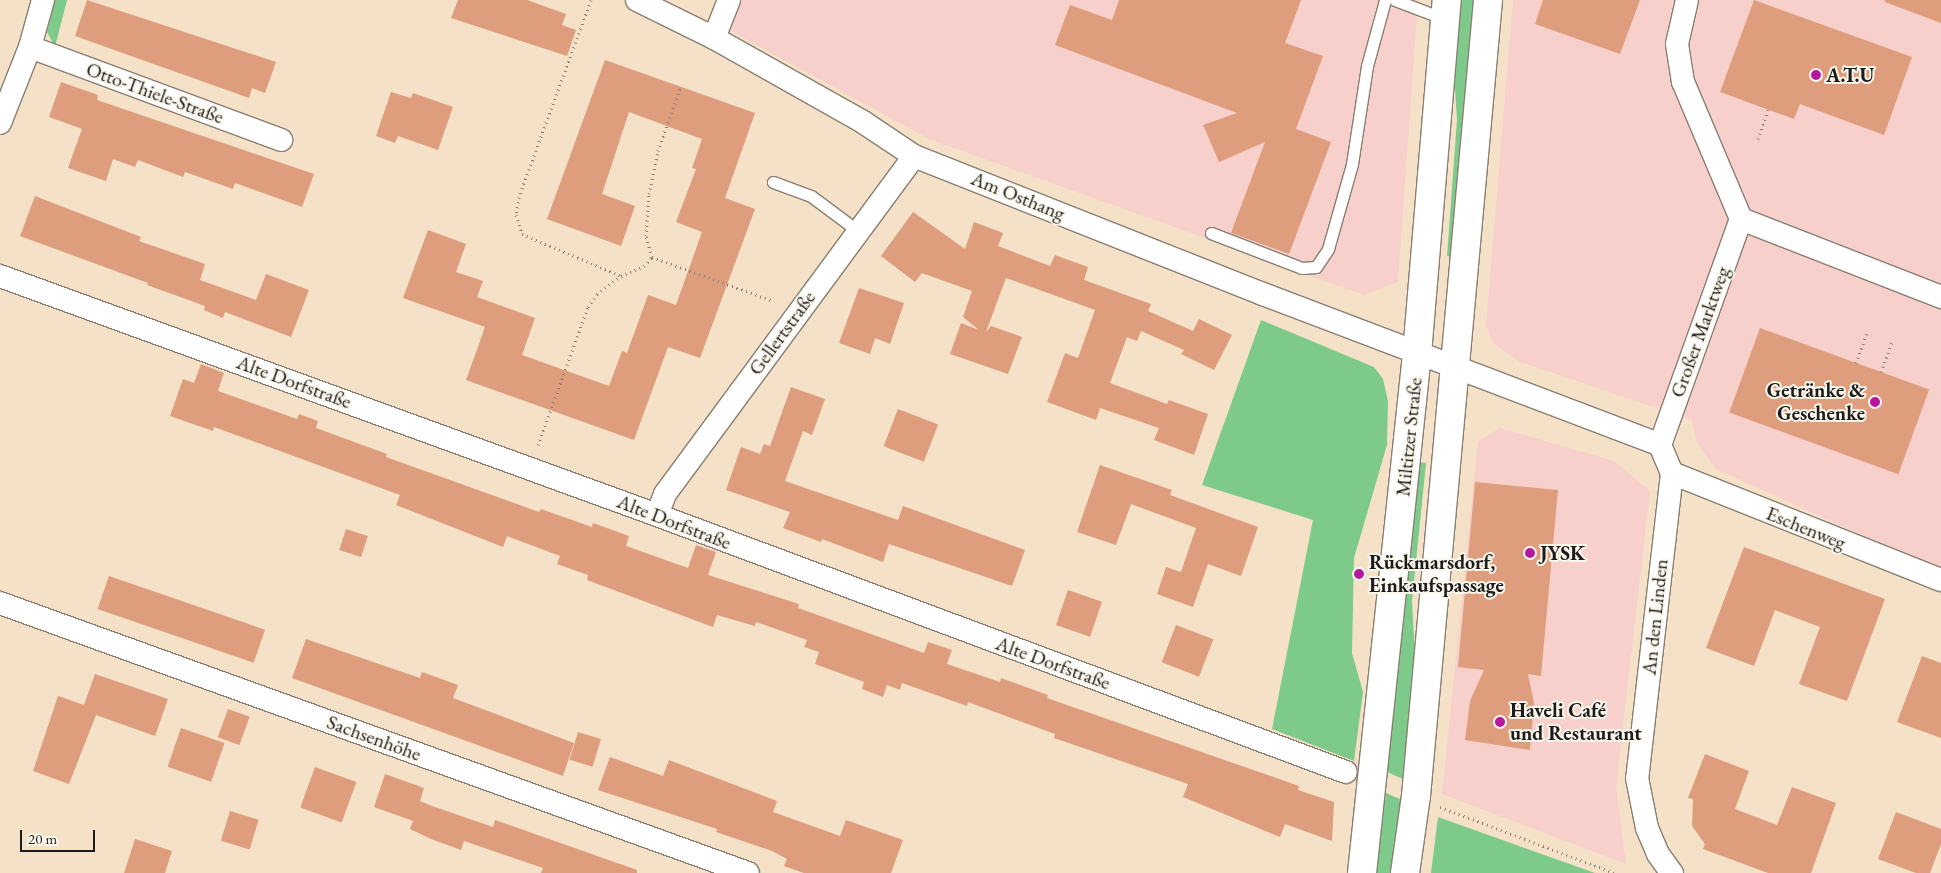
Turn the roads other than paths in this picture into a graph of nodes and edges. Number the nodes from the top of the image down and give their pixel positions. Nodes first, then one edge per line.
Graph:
1 (44, 0) edge
2 (637, 0) edge
3 (729, 0) edge
4 (1385, 0) edge
5 (1395, 0) edge
6 (1488, 0) edge
7 (1687, 0) edge
8 (1446, 9) edge
9 (714, 38) junction
10 (30, 47) junction
11 (0, 123) edge
12 (281, 140) dead end
13 (914, 156) junction
14 (773, 182) dead end
15 (1741, 219) junction
16 (858, 231) junction
17 (1210, 233) dead end
18 (0, 276) edge
19 (1941, 297) edge
20 (1417, 354) junction
21 (1455, 369) junction
22 (1660, 445) junction
23 (1672, 474) junction
24 (657, 515) junction
25 (1941, 580) edge
26 (0, 603) edge
27 (1346, 772) dead end
28 (748, 873) edge
29 (1362, 873) edge
30 (1405, 873) edge
31 (1672, 873) edge

1 - 10 street
2 - 9 street, Am Osthang
3 - 9 street
4 - 17 lane
5 - 8 lane
6 - 21 street, Miltitzer Straße
7 - 15 street
8 - 20 street, Miltitzer Straße
9 - 13 street, Am Osthang
10 - 11 street
10 - 12 street, Otto-Thiele-Straße
13 - 16 street, Gellertstraße
13 - 20 street, Am Osthang
14 - 16 lane
15 - 19 street
15 - 22 street, Großer Marktweg
16 - 24 street, Gellertstraße
18 - 24 street, Alte Dorfstraße
20 - 21 street, Am Osthang
20 - 29 street, Miltitzer Straße
21 - 22 street, Am Osthang
21 - 30 street, Miltitzer Straße
22 - 23 street
23 - 25 street, Eschenweg
23 - 31 street, An den Linden
24 - 27 street, Alte Dorfstraße
26 - 28 street, Sachsenhöhe

